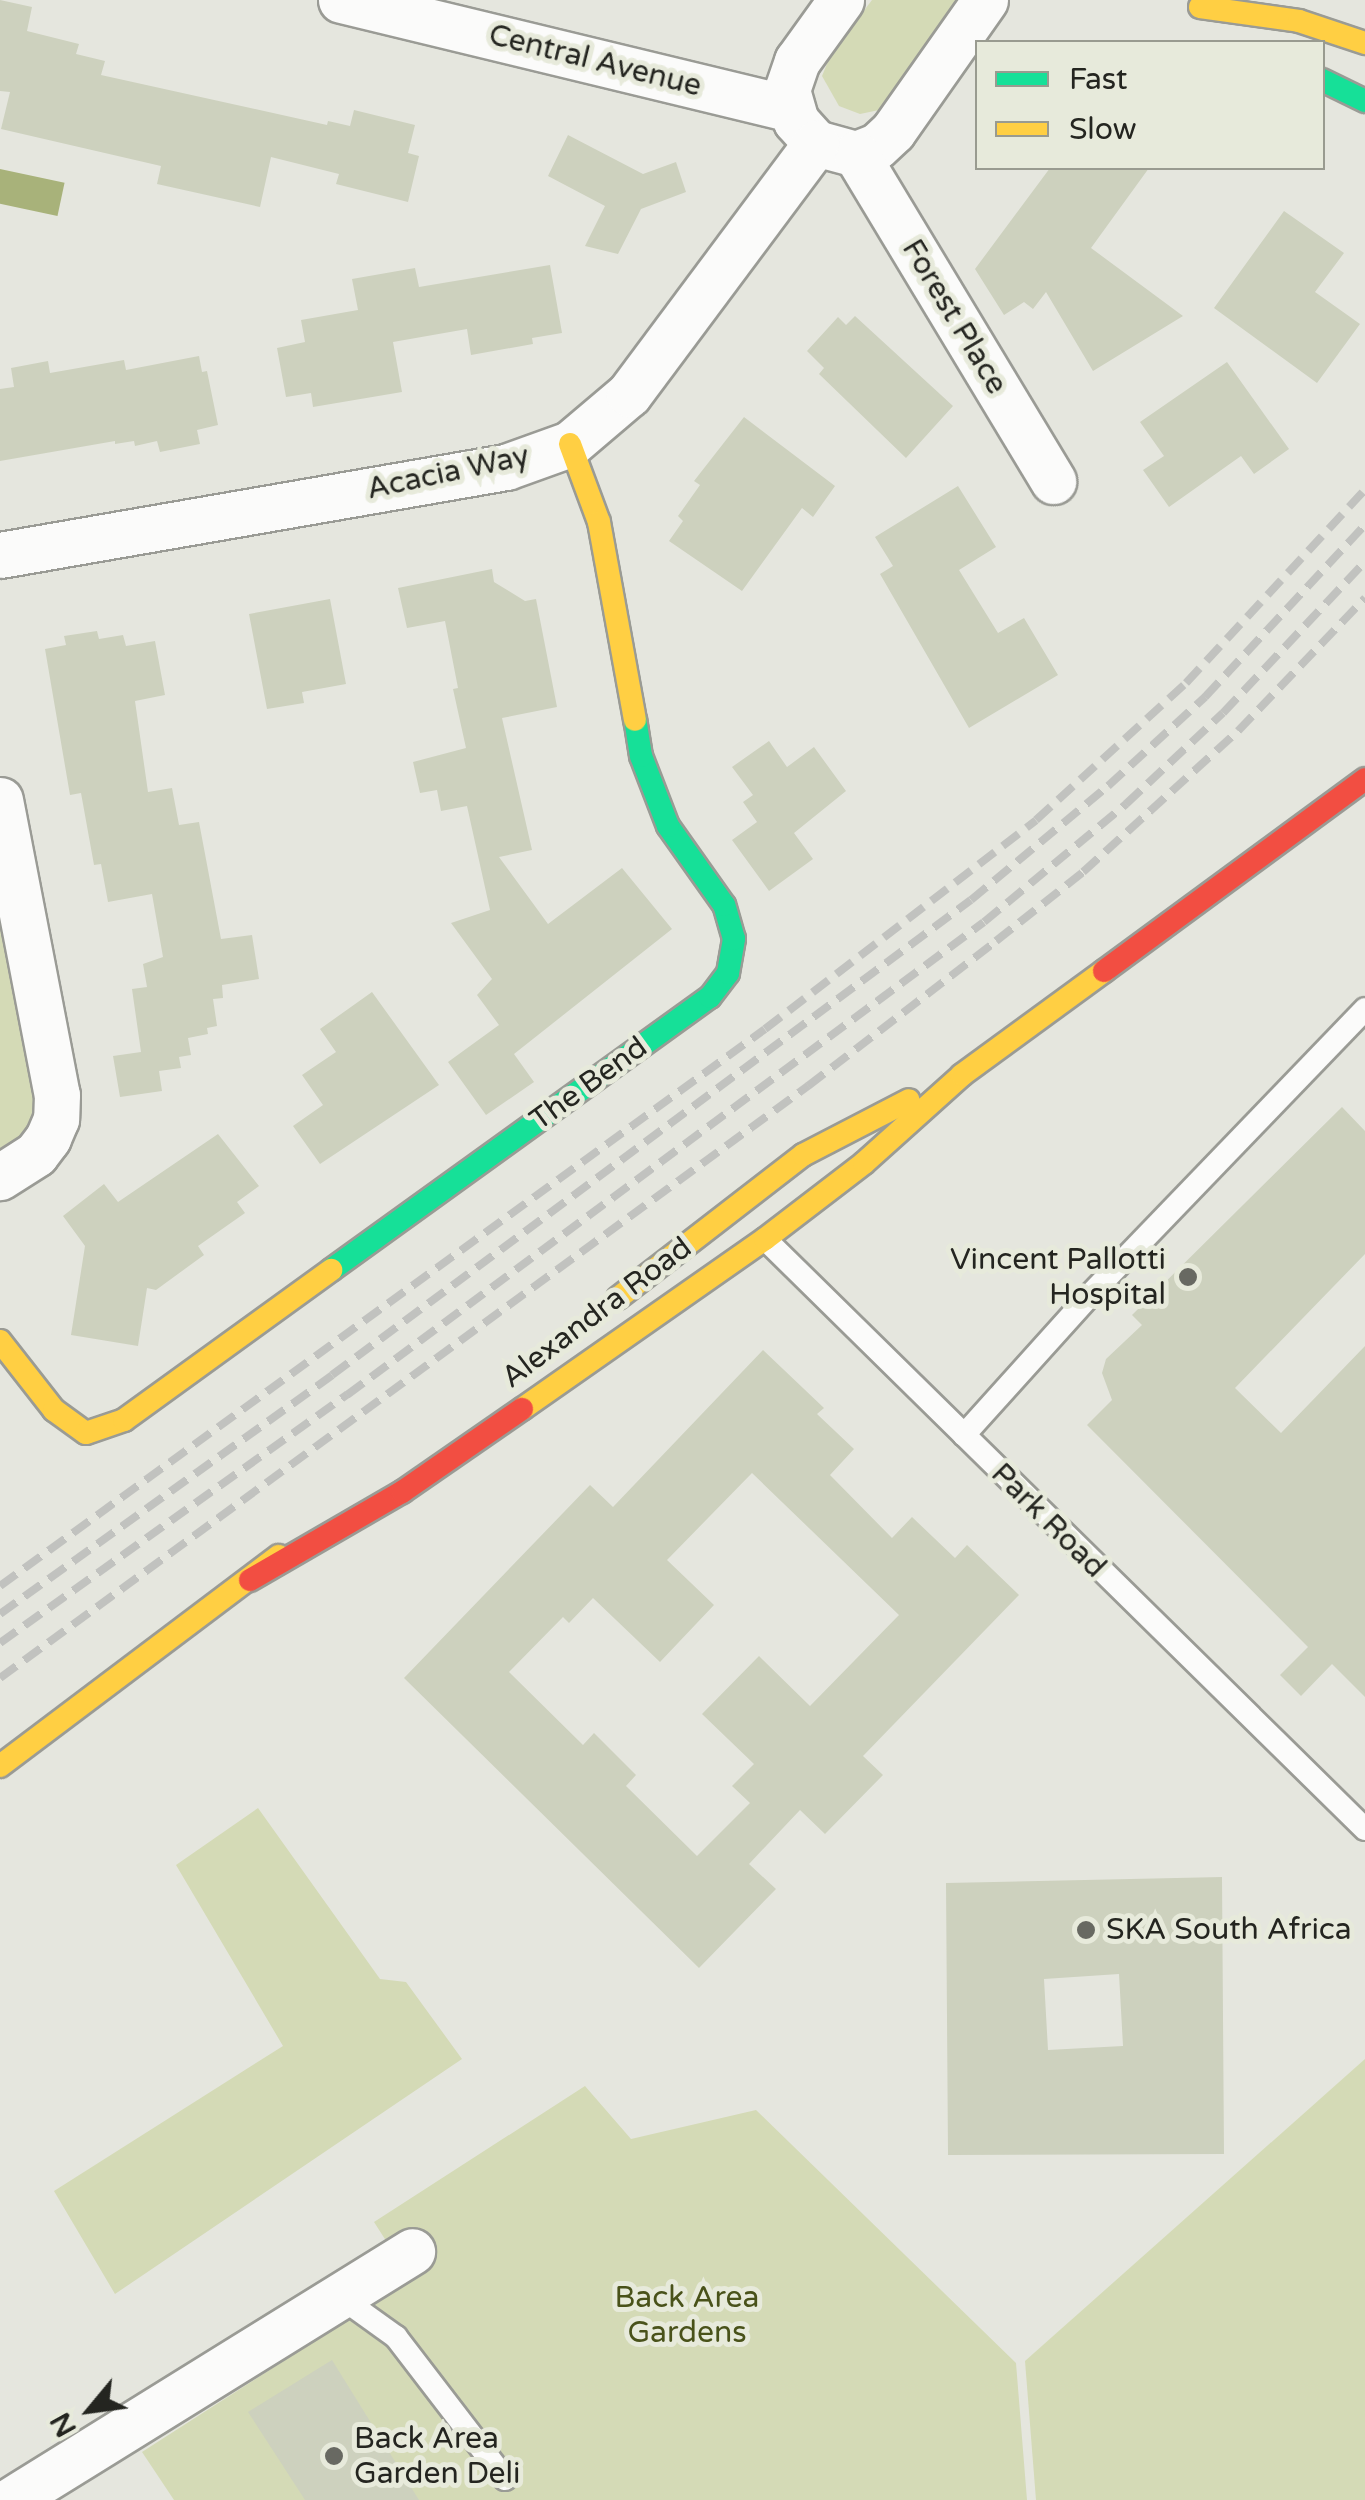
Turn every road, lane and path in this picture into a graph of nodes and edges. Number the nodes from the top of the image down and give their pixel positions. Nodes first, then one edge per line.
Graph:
1 (341, 0) edge
2 (841, 0) edge
3 (984, 0) edge
4 (1194, 3) edge
5 (1239, 34) dead end
6 (1365, 44) edge
7 (1325, 81) edge
8 (1365, 100) edge
9 (821, 135) junction
10 (570, 444) junction
11 (1052, 481) dead end
12 (0, 555) edge
13 (1365, 779) edge
14 (2, 826) edge
15 (1365, 1010) edge
16 (962, 1075) junction
17 (0, 1177) edge
18 (734, 1210) junction
19 (764, 1239) junction
20 (604, 1308) dead end
21 (0, 1341) edge
22 (964, 1435) junction
23 (363, 1486) dead end
24 (250, 1580) junction
25 (0, 1766) edge
26 (1365, 1830) edge
27 (412, 2250) dead end
28 (339, 2296) junction
29 (504, 2478) dead end
30 (10, 2500) edge

1 - 9 street, Central Avenue
2 - 9 street
3 - 9 street
4 - 5 street
4 - 6 street
7 - 8 street
9 - 10 street, Acacia Way
9 - 11 street, Forest Place
10 - 12 street, Acacia Way
10 - 21 street, The Bend
13 - 16 street, Alexandra Road
14 - 17 street
15 - 22 lane
16 - 18 street, Alexandra Road
16 - 19 street, Alexandra Road
18 - 19 lane, Park Road
18 - 20 street, Alexandra Road
19 - 22 lane, Park Road
19 - 24 street, Alexandra Road
22 - 26 lane, Park Road
23 - 24 street, Alexandra Road
24 - 25 street, Alexandra Road
27 - 28 street
28 - 29 lane
28 - 30 street

